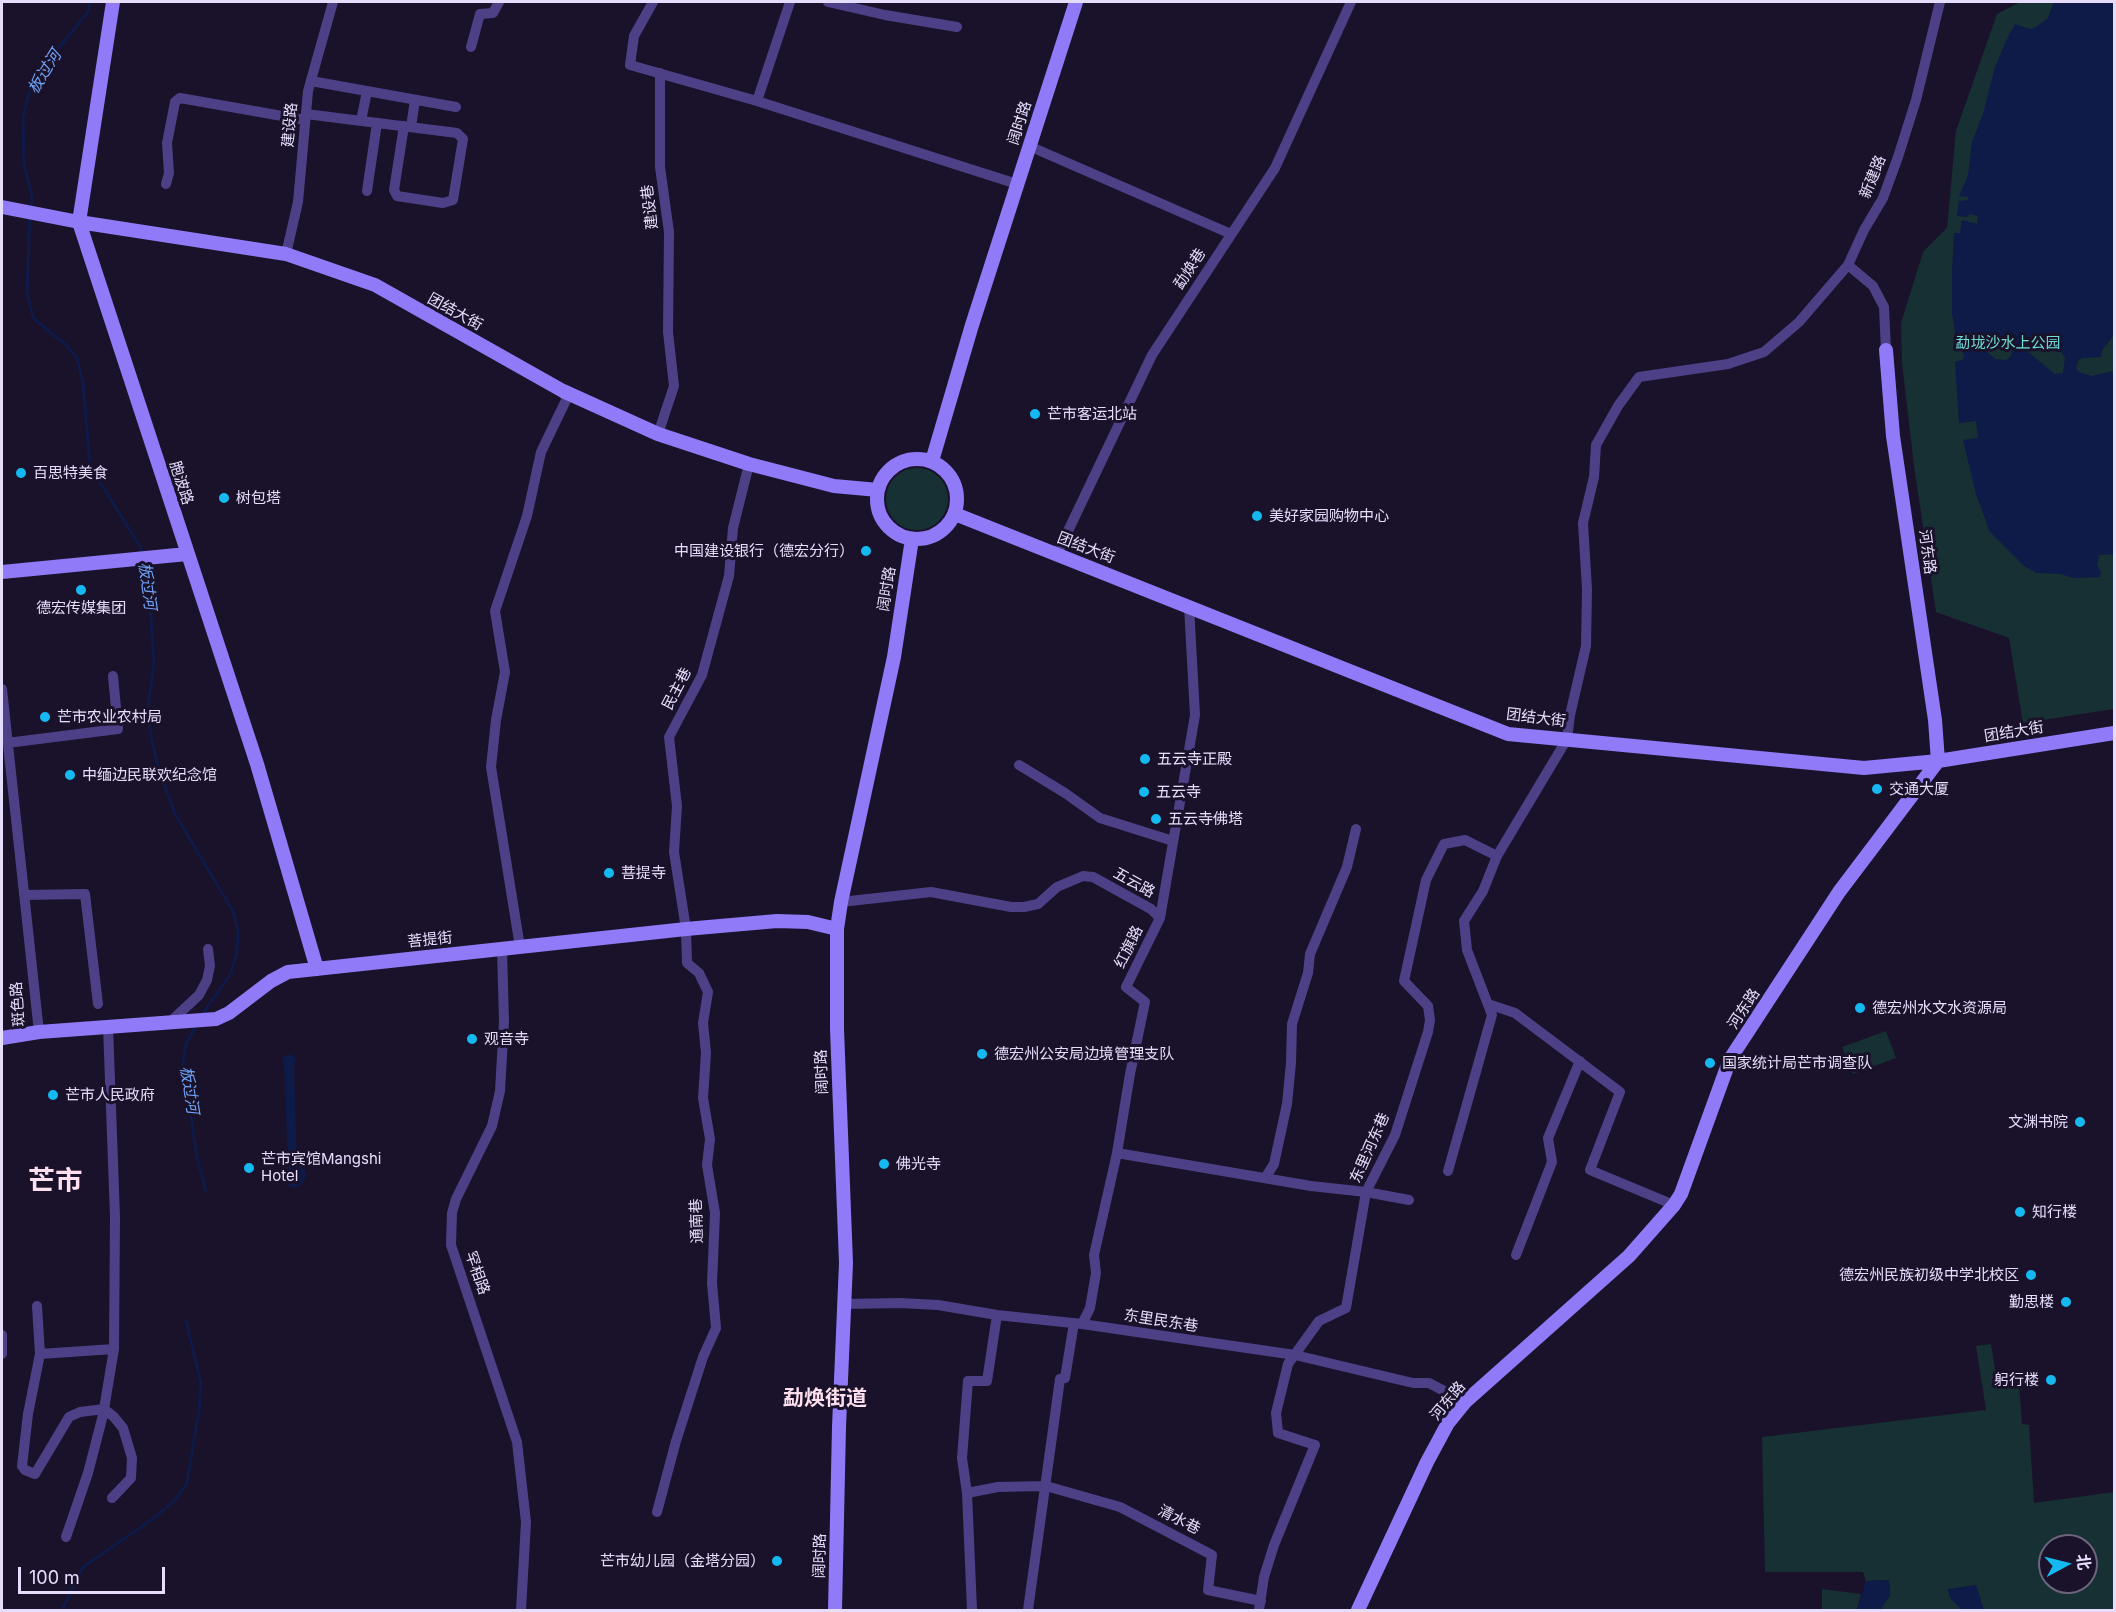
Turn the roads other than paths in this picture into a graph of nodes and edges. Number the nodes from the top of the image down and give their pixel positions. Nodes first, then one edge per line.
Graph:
1 (113, 2) edge
2 (333, 2) edge
3 (499, 2) edge
4 (653, 2) edge
5 (790, 2) edge
6 (828, 2) edge
7 (1076, 2) edge
8 (1351, 2) edge
9 (1940, 2) edge
10 (957, 27) dead end
11 (471, 47) dead end
12 (660, 73) junction
13 (311, 81) junction
14 (367, 91) junction
15 (415, 100) junction
16 (757, 101) junction
17 (456, 107) dead end
18 (305, 117) junction
19 (361, 121) junction
20 (377, 123) junction
21 (407, 127) junction
22 (1029, 146) junction
23 (166, 184) dead end
24 (1017, 184) junction
25 (367, 190) dead end
26 (5, 208) edge
27 (79, 222) junction
28 (1231, 234) junction
29 (286, 254) junction
30 (1848, 266) junction
31 (1886, 350) joint
32 (569, 394) junction
33 (658, 434) junction
34 (932, 461) junction
35 (749, 464) junction
36 (878, 490) junction
37 (955, 514) junction
38 (912, 539) junction
39 (187, 554) junction
40 (1057, 554) junction
41 (2, 572) edge
42 (1190, 606) junction
43 (113, 676) dead end
44 (2, 689) edge
45 (2115, 733) edge
46 (1567, 739) junction
47 (7, 743) junction
48 (1938, 761) junction
49 (1019, 765) dead end
50 (1356, 829) dead end
51 (1173, 840) junction
52 (1497, 856) junction
53 (24, 895) junction
54 (841, 902) junction
55 (1160, 918) junction
56 (686, 929) junction
57 (837, 929) junction
58 (520, 947) junction
59 (207, 949) dead end
60 (502, 949) junction
61 (317, 969) junction
62 (98, 1004) dead end
63 (1488, 1004) junction
64 (176, 1021) junction
65 (108, 1026) junction
66 (39, 1032) junction
67 (2, 1038) edge
68 (1580, 1060) junction
69 (1117, 1153) junction
70 (1448, 1171) dead end
71 (1265, 1178) junction
72 (1366, 1192) junction
73 (1409, 1200) dead end
74 (1674, 1205) junction
75 (1516, 1255) dead end
76 (844, 1304) junction
77 (37, 1306) dead end
78 (997, 1315) junction
79 (1078, 1324) junction
80 (2, 1335) edge
81 (114, 1349) junction
82 (2, 1354) edge
83 (40, 1354) junction
84 (1295, 1355) junction
85 (1466, 1402) junction
86 (104, 1409) junction
87 (1046, 1486) junction
88 (967, 1493) junction
89 (112, 1498) dead end
90 (657, 1512) dead end
91 (66, 1536) dead end
92 (1260, 1606) edge
93 (521, 1611) edge
94 (836, 1611) edge
95 (972, 1611) edge
96 (1028, 1611) edge
97 (1358, 1611) edge

1 - 27 main road, 胞波路
2 - 13 street, 建设路
3 - 11 street
4 - 12 street
5 - 16 street
6 - 10 street
7 - 22 main road, 阔时路
8 - 28 street, 勐焕巷
9 - 30 street, 新建路
12 - 16 street
12 - 33 street, 建设巷
13 - 14 street
13 - 18 street, 建设路
14 - 15 street
14 - 19 street
15 - 17 street
15 - 21 street
16 - 24 street
18 - 19 street
18 - 23 street
18 - 29 street, 建设路
19 - 20 street
20 - 21 street
20 - 25 street
21 - 21 street
22 - 24 main road, 阔时路
22 - 28 street
24 - 34 main road, 阔时路
26 - 27 main road, 团结大街
27 - 29 main road, 团结大街
27 - 39 main road, 胞波路
28 - 40 street, 勐焕巷
29 - 32 main road, 团结大街
30 - 31 street
30 - 46 street, 新建路
31 - 48 main road, 河东路
32 - 33 main road, 团结大街
32 - 58 street
33 - 35 main road, 团结大街
34 - 36 main road
34 - 37 main road
35 - 36 main road, 团结大街
35 - 56 street, 民主巷
36 - 38 main road
37 - 38 main road
37 - 40 main road, 团结大街
38 - 54 main road, 阔时路
39 - 41 main road
39 - 61 main road, 胞波路
40 - 42 main road, 团结大街
42 - 46 main road, 团结大街
42 - 51 street, 红旗路
43 - 47 street
44 - 47 street, 斑色路
45 - 48 main road, 团结大街
46 - 48 main road, 团结大街
46 - 52 street
47 - 53 street, 斑色路
48 - 74 main road, 河东路
49 - 51 street
50 - 71 street
51 - 55 street, 红旗路
52 - 63 street
52 - 72 street, 东里河东巷
53 - 62 street
53 - 66 street, 斑色路
54 - 55 street, 五云路
54 - 57 main road, 阔时路
55 - 69 street, 红旗路
56 - 57 main road, 菩提街
56 - 58 main road, 菩提街
56 - 90 street, 通南巷
57 - 76 main road, 阔时路
58 - 60 main road, 菩提街
59 - 64 street
60 - 61 main road, 菩提街
60 - 93 street, 罕相路
61 - 64 main road, 菩提街
63 - 68 street
63 - 70 street
64 - 65 main road, 菩提街
65 - 66 main road, 菩提街
65 - 81 street
66 - 67 main road, 斑色路
68 - 74 street
68 - 75 street
69 - 71 street
69 - 79 street, 红旗路
71 - 72 street
72 - 73 street
72 - 84 street, 东里河东巷
74 - 85 main road, 河东路
76 - 78 street, 东里民东巷
76 - 94 main road, 阔时路
77 - 83 street
78 - 79 street, 东里民东巷
78 - 88 street
79 - 84 street, 东里民东巷
79 - 87 street
80 - 82 street
81 - 83 street
81 - 86 street
83 - 86 street
84 - 85 street, 东里民东巷
84 - 92 street, 东里河东巷
85 - 97 main road, 河东路
86 - 89 street
86 - 91 street
87 - 88 street, 清水巷
87 - 92 street, 清水巷
87 - 96 street
88 - 95 street

